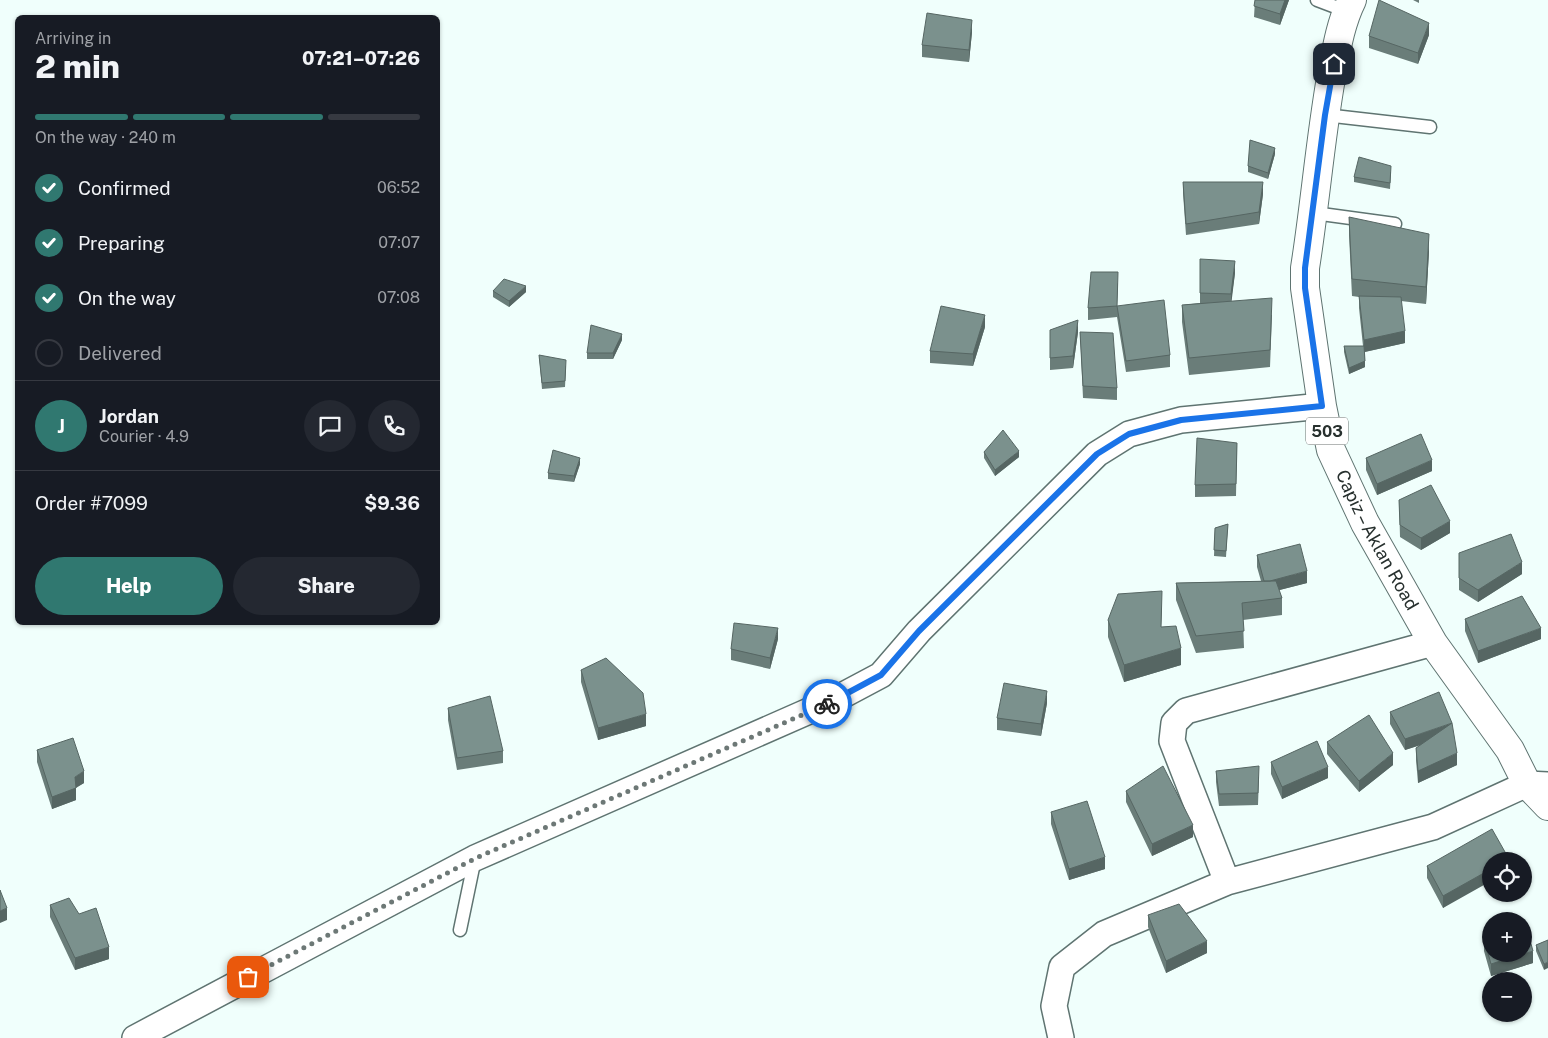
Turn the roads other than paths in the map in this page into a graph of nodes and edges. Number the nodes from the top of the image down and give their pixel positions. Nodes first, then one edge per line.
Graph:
1 (1317, 0) edge
2 (1349, 6) edge
3 (1325, 115) junction
4 (1430, 127) dead end
5 (1314, 213) junction
6 (1395, 224) dead end
7 (1322, 406) junction
8 (1433, 643) junction
9 (1538, 785) edge
10 (1548, 806) edge
11 (476, 858) junction
12 (1227, 882) junction
13 (460, 930) dead end
14 (135, 1038) edge
15 (1061, 1038) edge

1 - 2 lane
2 - 3 main road, Capiz – Aklan Road / 503
3 - 4 lane
3 - 5 main road, Capiz – Aklan Road / 503
5 - 6 lane
5 - 7 main road, Capiz – Aklan Road / 503
7 - 8 main road, Capiz – Aklan Road / 503
7 - 11 street
8 - 9 main road, Capiz – Aklan Road / 503
8 - 12 street
9 - 10 main road, Capiz – Aklan Road / 503
9 - 12 street
11 - 13 lane
11 - 14 street
12 - 15 street

